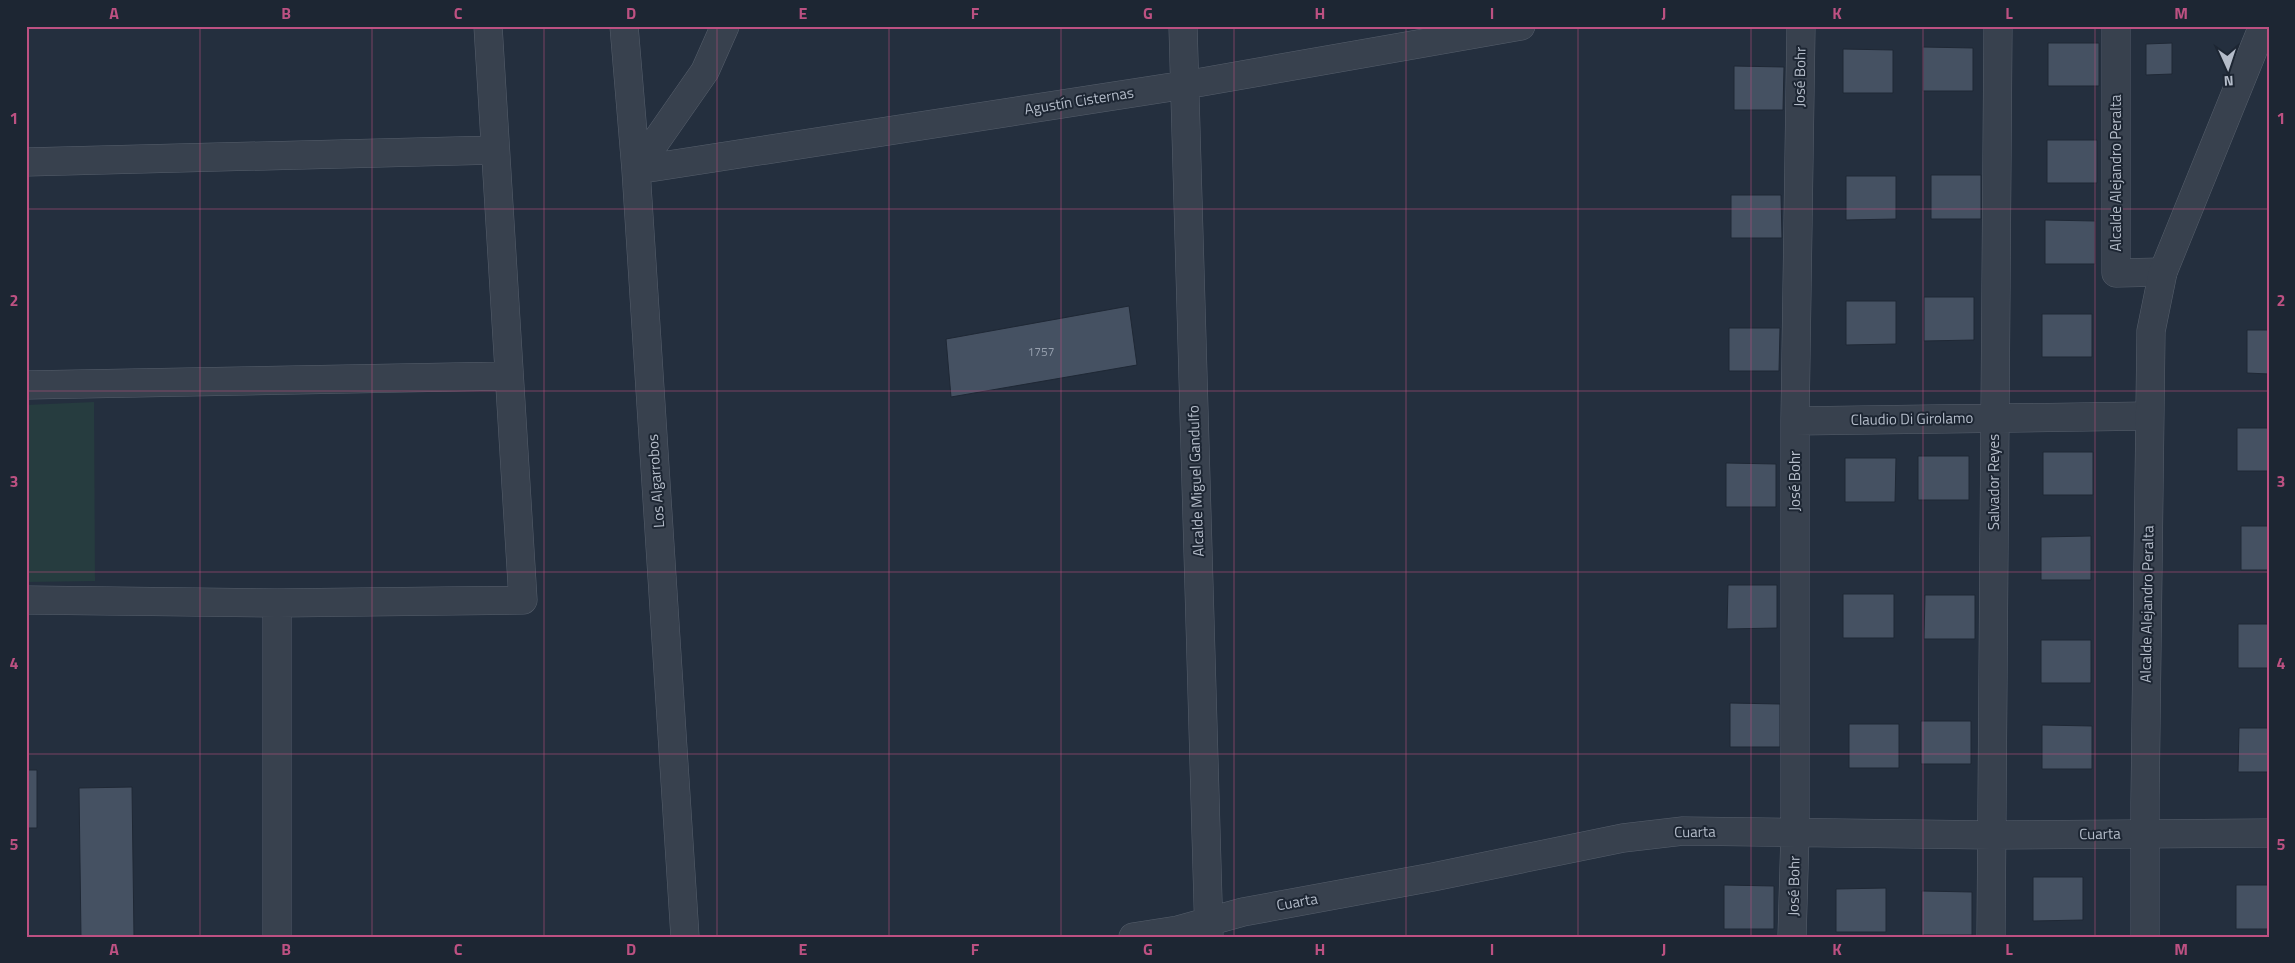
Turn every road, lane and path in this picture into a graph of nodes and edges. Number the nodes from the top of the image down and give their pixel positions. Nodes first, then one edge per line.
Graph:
1 (488, 26) edge
2 (624, 26) edge
3 (725, 26) edge
4 (1183, 26) edge
5 (1521, 26) edge
6 (1801, 26) edge
7 (1998, 26) edge
8 (2116, 26) edge
9 (2263, 26) edge
10 (1185, 85) junction
11 (496, 150) junction
12 (26, 162) edge
13 (636, 170) junction
14 (2163, 272) junction
15 (508, 376) junction
16 (26, 385) edge
17 (2149, 416) junction
18 (1995, 418) junction
19 (1796, 421) junction
20 (26, 600) edge
21 (277, 603) junction
22 (2269, 833) edge
23 (1795, 834) junction
24 (2144, 834) junction
25 (1992, 835) junction
26 (1209, 929) edge
27 (277, 937) edge
28 (685, 937) edge
29 (1132, 937) edge
30 (1792, 937) edge
31 (1991, 937) edge
32 (2145, 937) edge

1 - 11 street
2 - 13 street, Los Algarrobos
3 - 13 street
4 - 10 street, Alcalde Miguel Gandulfo
5 - 10 street, Agustín Cisternas
6 - 19 street, José Bohr
7 - 18 street, Salvador Reyes
8 - 14 street, Alcalde Alejandro Peralta
9 - 14 street, Alcalde Alejandro Peralta
10 - 13 street, Agustín Cisternas
10 - 26 street, Alcalde Miguel Gandulfo
11 - 12 street
11 - 15 street
13 - 28 street, Los Algarrobos
14 - 17 street, Alcalde Alejandro Peralta
15 - 16 street
15 - 21 street
17 - 18 street, Claudio Di Girolamo
17 - 24 street, Alcalde Alejandro Peralta
18 - 19 street, Claudio Di Girolamo
18 - 25 street, Salvador Reyes
19 - 23 street, José Bohr
20 - 21 street
21 - 27 street
22 - 24 street, Cuarta
23 - 25 street, Cuarta
23 - 26 street, Cuarta
23 - 30 street, José Bohr
24 - 25 street, Cuarta
24 - 32 street, Alcalde Alejandro Peralta
25 - 31 street, Salvador Reyes
26 - 29 street, Cuarta

